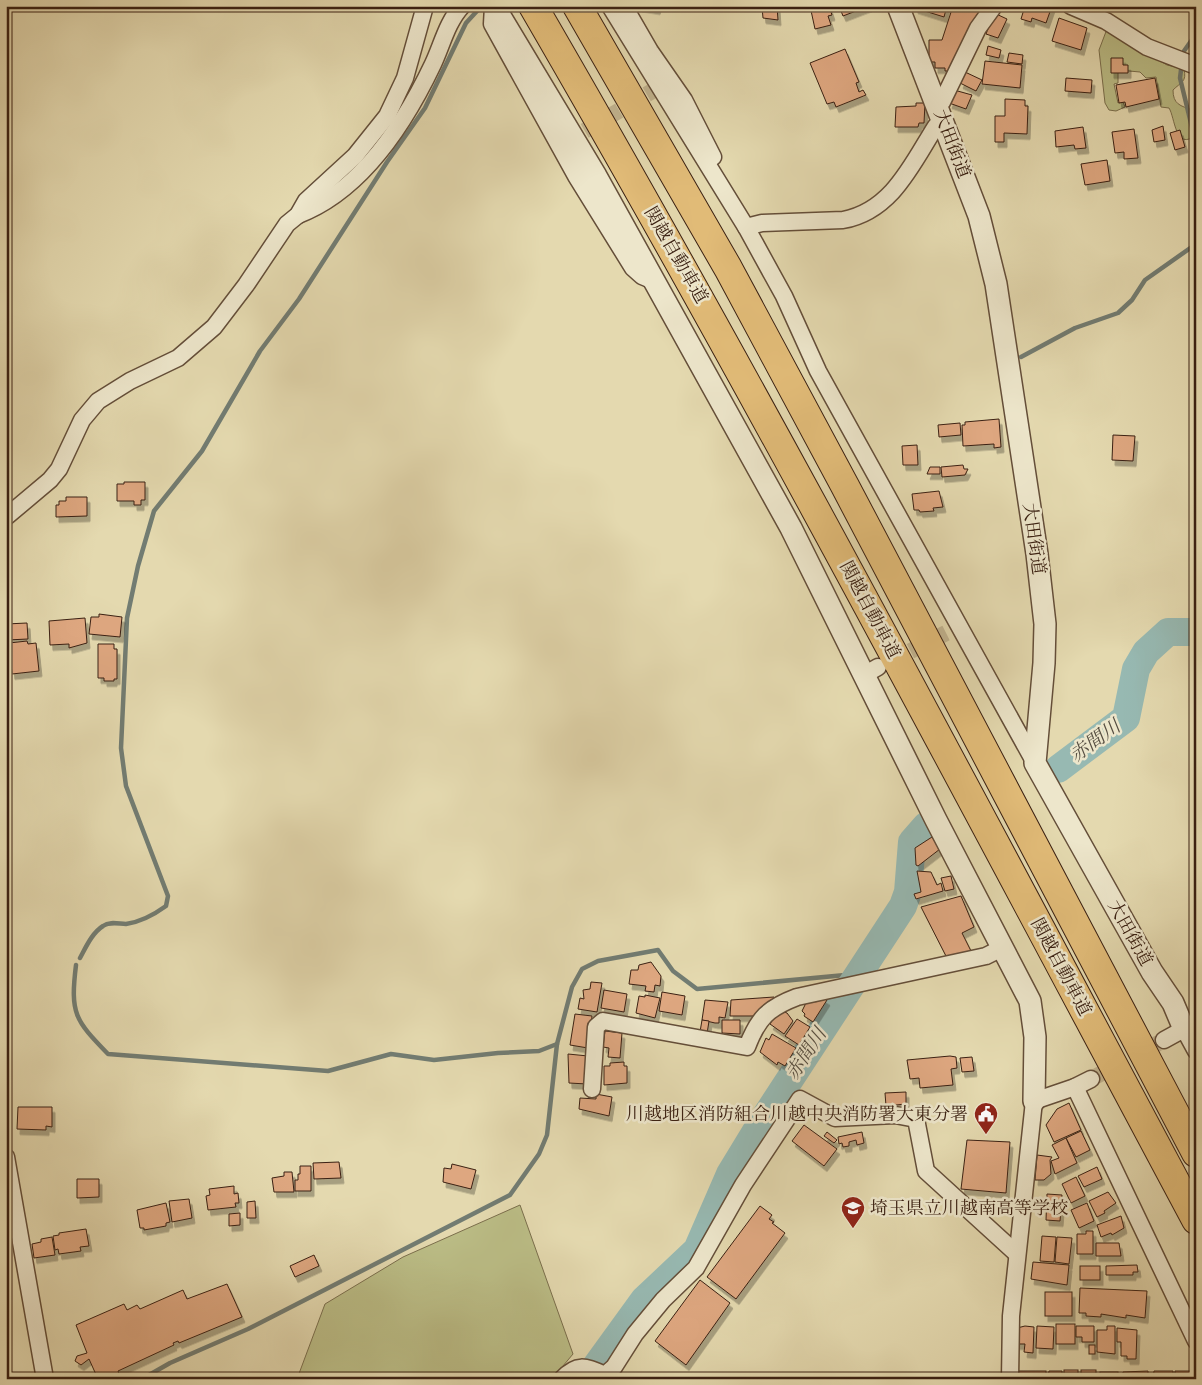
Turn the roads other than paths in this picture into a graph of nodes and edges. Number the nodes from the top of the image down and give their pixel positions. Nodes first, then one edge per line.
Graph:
1 (426, 6) edge
2 (462, 6) edge
3 (493, 6) edge
4 (533, 6) edge
5 (577, 6) edge
6 (610, 6) edge
7 (624, 6) edge
8 (898, 6) edge
9 (994, 6) edge
10 (1071, 6) edge
11 (1196, 66) edge
12 (940, 114) junction
13 (298, 215) junction
14 (744, 224) junction
15 (6, 517) edge
16 (1035, 762) junction
17 (1002, 948) junction
18 (1184, 1030) junction
19 (1164, 1040) tunnel mouth
20 (1196, 1051) edge
21 (1091, 1079) tunnel mouth
22 (1075, 1087) junction
23 (592, 1089) dead end
24 (1034, 1101) junction
25 (1196, 1153) edge
26 (6, 1157) edge
27 (1196, 1220) edge
28 (6, 1240) edge
29 (21, 1248) junction
30 (1018, 1254) junction
31 (1196, 1341) edge
32 (45, 1379) edge
33 (562, 1379) edge
34 (1010, 1379) edge

1 - 13 street
2 - 13 street
3 - 17 street
4 - 27 highway, 関越自動車道
5 - 25 highway, 関越自動車道
6 - 14 street
7 - 14 street
8 - 12 street, 大田街道
9 - 12 street
10 - 11 street
12 - 14 street
12 - 16 street, 大田街道
13 - 15 street
14 - 16 street
16 - 18 street, 大田街道
17 - 23 street
17 - 24 street
18 - 19 street
18 - 20 street
21 - 22 street
22 - 24 street
22 - 31 street
24 - 30 street
26 - 29 street
28 - 29 street
29 - 32 street
30 - 33 street
30 - 34 street

